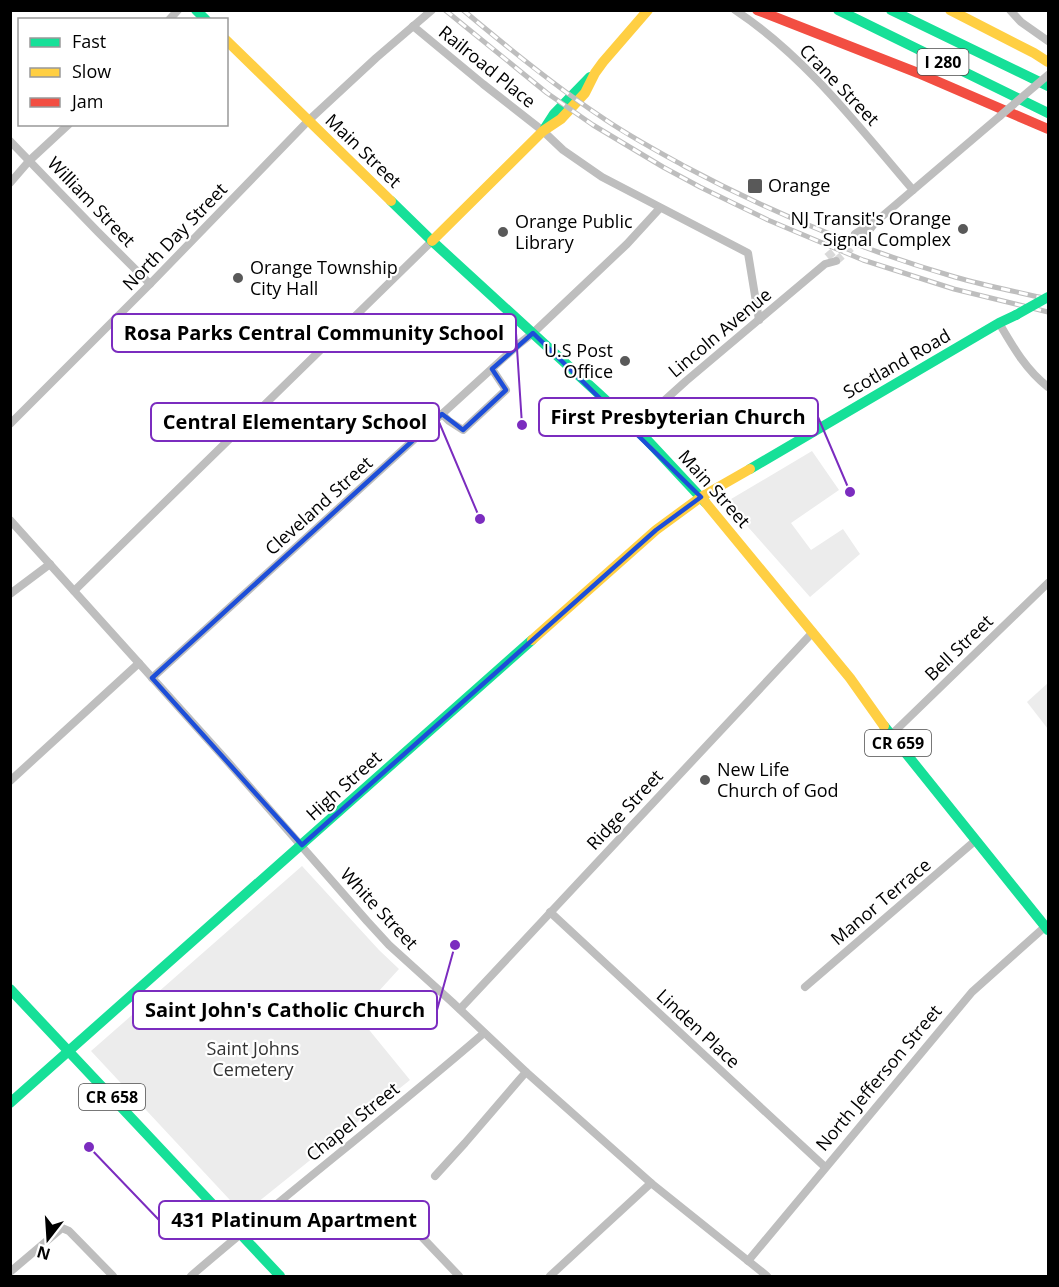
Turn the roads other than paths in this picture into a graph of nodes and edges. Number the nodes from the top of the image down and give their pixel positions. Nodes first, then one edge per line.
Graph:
1 (432, 10) edge
2 (648, 10) edge
3 (735, 10) edge
4 (757, 10) edge
5 (838, 10) edge
6 (891, 10) edge
7 (950, 10) edge
8 (1010, 10) edge
9 (413, 26) junction
10 (1048, 41) edge
11 (228, 42) edge
12 (1048, 62) edge
13 (1048, 75) edge
14 (1048, 86) edge
15 (1048, 113) edge
16 (308, 121) junction
17 (67, 126) edge
18 (1048, 129) edge
19 (543, 131) junction
20 (10, 141) edge
21 (29, 161) junction
22 (10, 183) edge
23 (913, 190) junction
24 (660, 208) junction
25 (879, 219) junction
26 (855, 234) tunnel mouth
27 (863, 238) tunnel mouth
28 (432, 241) junction
29 (836, 261) tunnel mouth
30 (150, 284) junction
31 (1048, 297) edge
32 (759, 320) junction
33 (999, 323) junction
34 (533, 333) junction
35 (492, 369) junction
36 (1048, 387) edge
37 (442, 414) junction
38 (10, 424) edge
39 (635, 427) junction
40 (701, 497) junction
41 (10, 520) edge
42 (50, 564) junction
43 (1048, 583) edge
44 (74, 591) junction
45 (10, 594) edge
46 (813, 632) junction
47 (139, 663) junction
48 (152, 678) junction
49 (891, 735) junction
50 (10, 781) edge
51 (976, 840) junction
52 (302, 845) junction
53 (550, 912) junction
54 (1048, 927) edge
55 (805, 987) dead end
56 (10, 989) edge
57 (460, 1009) junction
58 (484, 1033) junction
59 (69, 1051) junction
60 (526, 1072) junction
61 (10, 1103) edge
62 (825, 1167) junction
63 (435, 1176) dead end
64 (651, 1183) junction
65 (400, 1214) dead end
66 (240, 1234) junction
67 (748, 1261) junction
68 (10, 1272) edge
69 (113, 1276) edge
70 (191, 1276) edge
71 (280, 1276) edge
72 (459, 1276) edge
73 (550, 1276) edge
74 (767, 1276) edge

1 - 9 street, North Day Street
2 - 19 main road
3 - 23 street, Crane Street
4 - 18 main road
5 - 15 main road, I 280
6 - 14 main road, I 280
7 - 12 main road
8 - 10 street
9 - 16 street, North Day Street
9 - 19 street, Railroad Place
11 - 16 main road, Main Street
13 - 23 street, bridge
16 - 28 main road, Main Street
16 - 30 street, North Day Street
17 - 21 street
19 - 24 street, Railroad Place
19 - 28 main road
20 - 21 street, William Street
21 - 22 street
21 - 30 street, William Street
23 - 25 street
24 - 32 street, Railroad Place
24 - 34 street, Cleveland Street
25 - 26 street
25 - 27 street
28 - 34 main road, Main Street
28 - 44 street
29 - 32 street, Lincoln Avenue
30 - 38 street, North Day Street
31 - 33 main road, Scotland Road, bridge
32 - 39 street, Lincoln Avenue
33 - 36 street
33 - 40 main road, Scotland Road
34 - 35 street, Cleveland Street
34 - 39 main road, Main Street
35 - 37 street, Cleveland Street
35 - 37 street
37 - 48 street, Cleveland Street
39 - 40 main road, Main Street
40 - 46 main road, Main Street / CR 659
40 - 52 main road, High Street
41 - 42 street, White Street
42 - 44 street, White Street
42 - 45 street
43 - 49 street, Bell Street
44 - 47 street, White Street
46 - 49 main road, Main Street / CR 659
46 - 53 street, Ridge Street
47 - 48 street, White Street
47 - 50 street
48 - 52 street, White Street
49 - 51 main road, Main Street / CR 659
51 - 54 main road, Main Street / CR 659
51 - 55 street, Manor Terrace
52 - 57 street, White Street
52 - 59 main road, High Street
53 - 57 street, Ridge Street
53 - 62 street, Linden Place
54 - 62 street, North Jefferson Street
56 - 59 main road, CR 658
57 - 58 street, White Street
58 - 60 street, White Street
58 - 66 street, Chapel Street
59 - 61 main road, High Street
59 - 66 main road, CR 658
60 - 63 street
60 - 64 street, White Street
62 - 67 street, North Jefferson Street
64 - 67 street, White Street
64 - 73 street
65 - 72 street
66 - 70 street, Chapel Street
66 - 71 main road, CR 658
67 - 74 street, White Street
68 - 69 street

